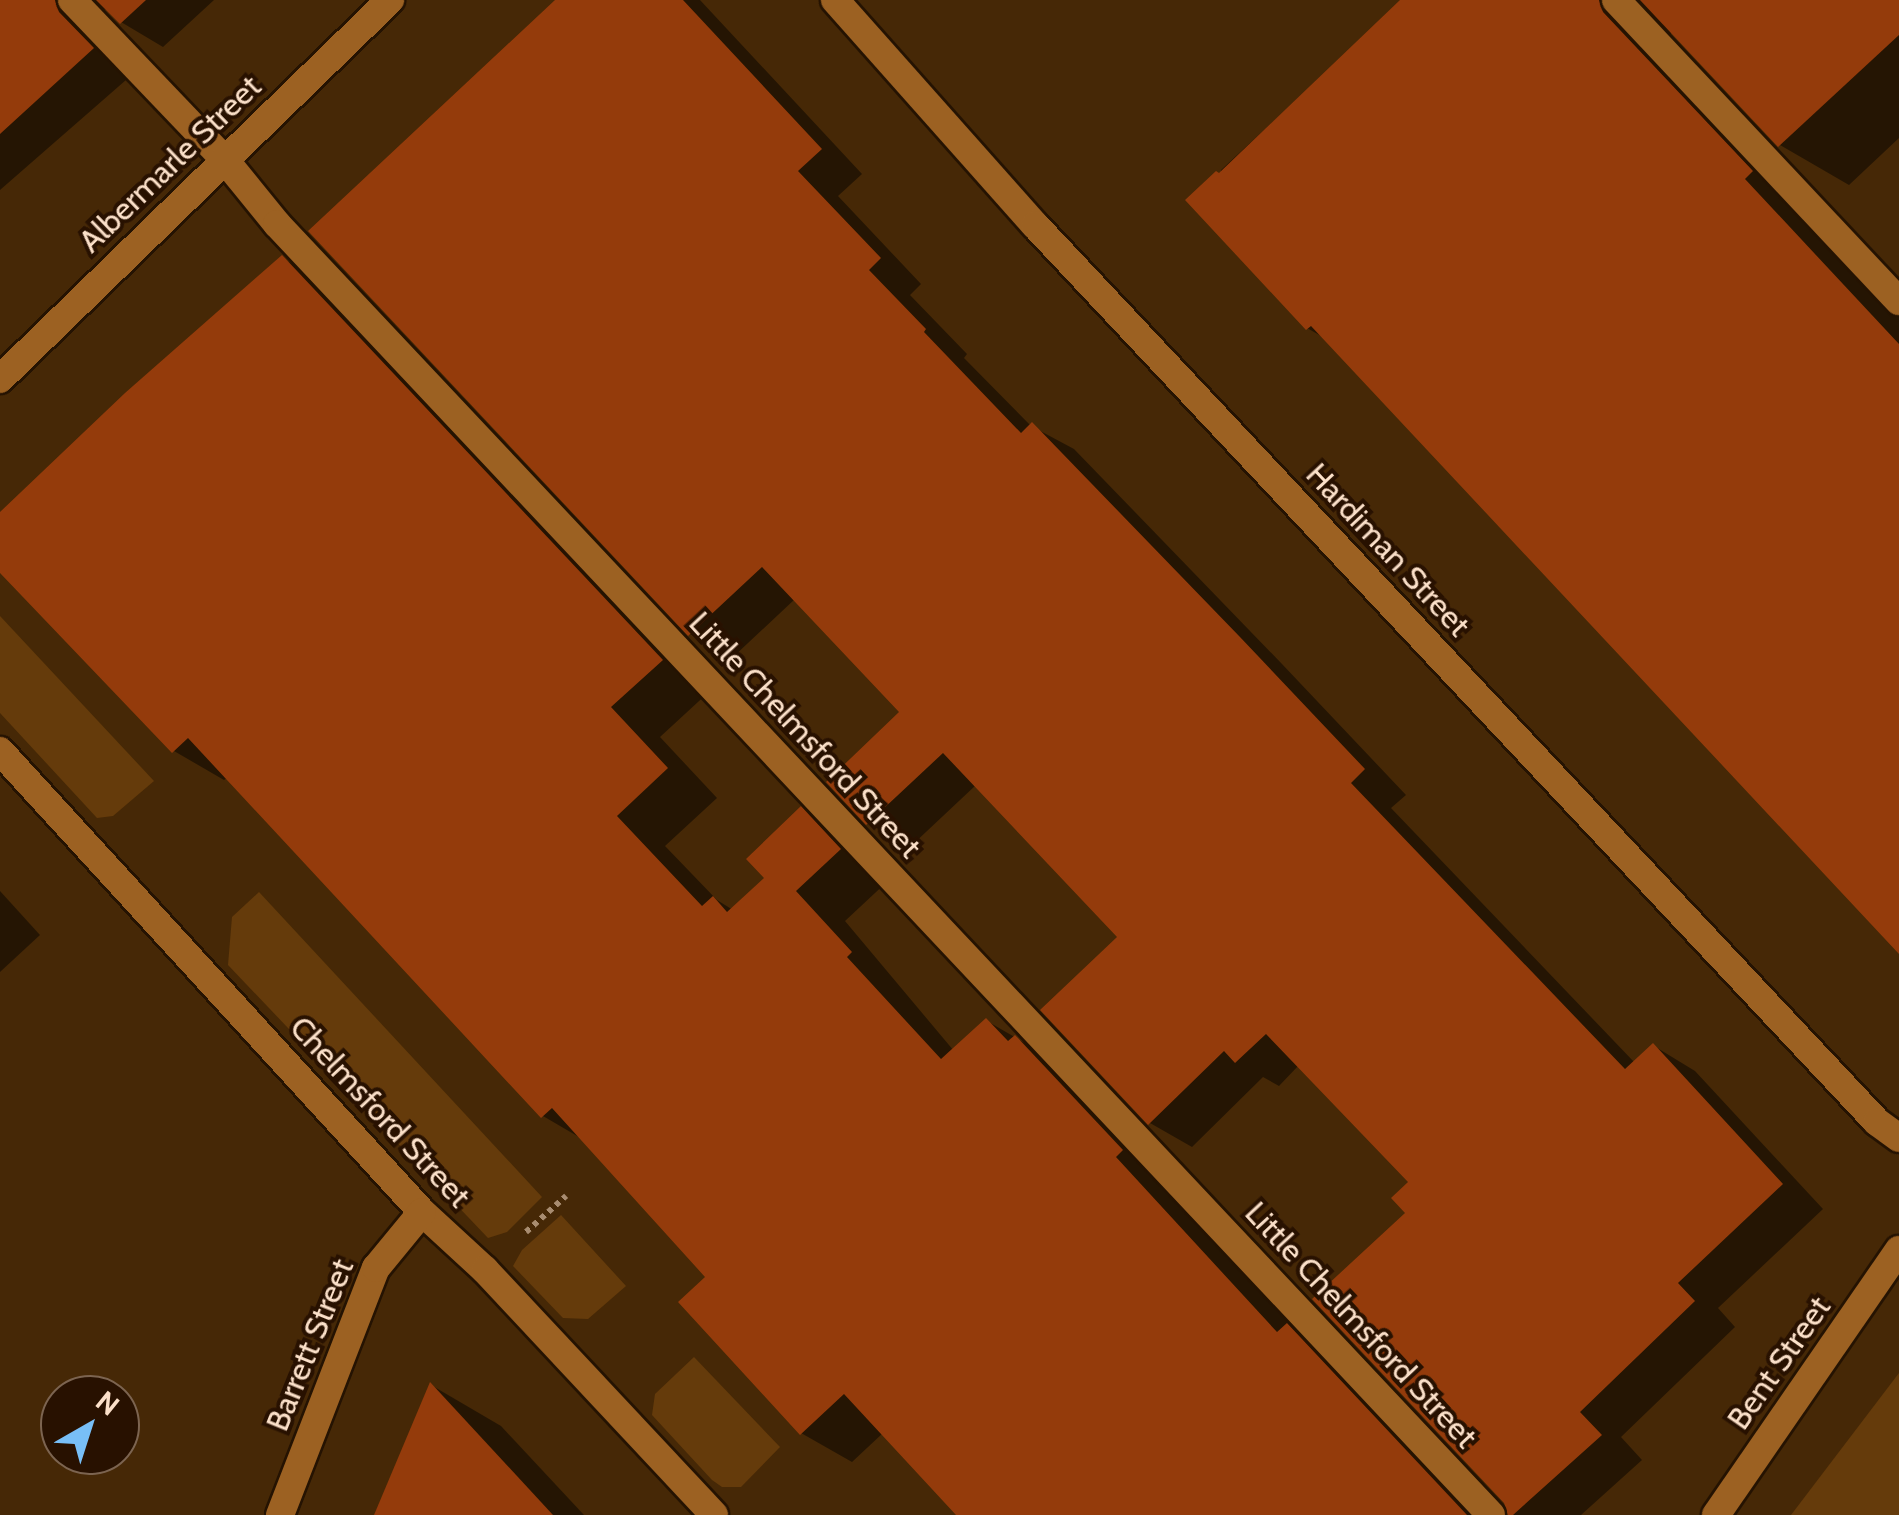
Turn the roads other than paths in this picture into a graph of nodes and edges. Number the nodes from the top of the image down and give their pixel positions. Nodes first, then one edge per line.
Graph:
1 (72, 0) edge
2 (390, 0) edge
3 (835, 0) edge
4 (1616, 0) edge
5 (225, 160) junction
6 (1899, 301) edge
7 (0, 379) edge
8 (0, 751) edge
9 (1899, 1138) edge
10 (422, 1212) junction
11 (1899, 1250) edge
12 (280, 1515) edge
13 (714, 1515) edge
14 (1492, 1515) edge
15 (1716, 1515) edge

1 - 5 street, Little Chelmsford Street
2 - 5 street, Albermarle Street
3 - 9 street, Hardiman Street
4 - 6 street
5 - 7 street, Albermarle Street
5 - 14 street, Little Chelmsford Street
8 - 10 street, Chelmsford Street
10 - 12 street, Barrett Street
10 - 13 street, Chelmsford Street
11 - 15 street, Bent Street

